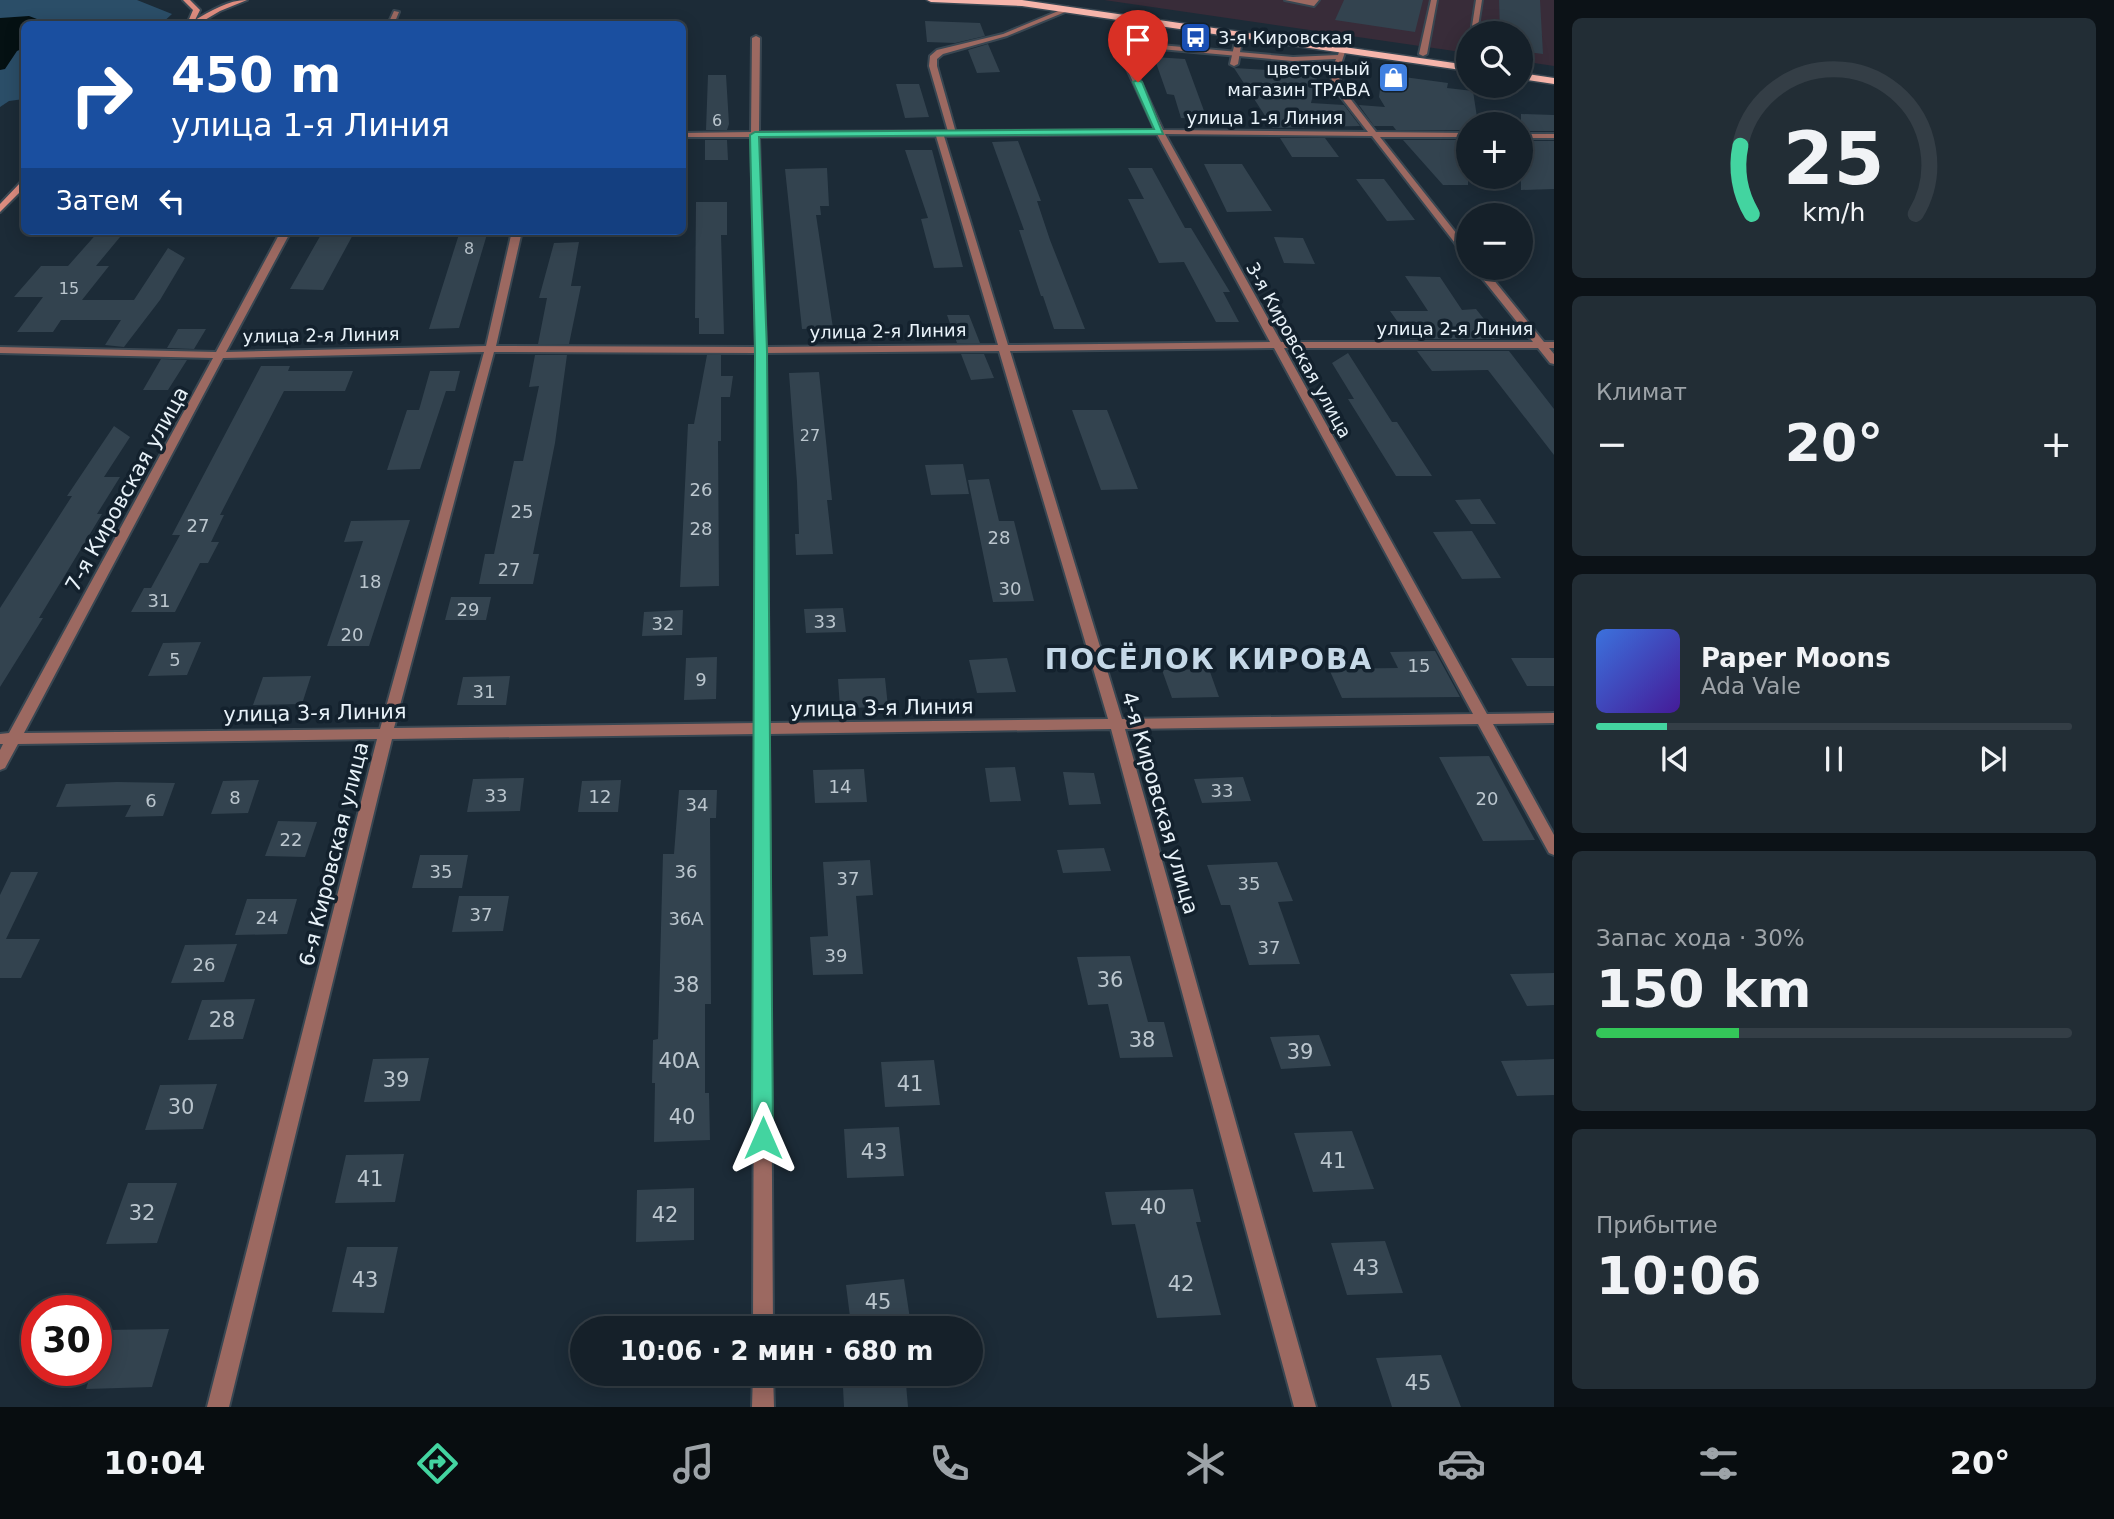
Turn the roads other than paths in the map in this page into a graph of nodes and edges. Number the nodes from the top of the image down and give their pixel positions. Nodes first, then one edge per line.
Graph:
1 (186, 0) edge
2 (215, 0) edge
3 (244, 0) edge
4 (931, 0) edge
5 (1057, 0) edge
6 (1288, 0) edge
7 (1316, 0) edge
8 (1434, 0) edge
9 (1479, 0) edge
10 (1068, 9) junction
11 (396, 12) dead end
12 (193, 21) edge
13 (195, 21) edge
14 (198, 21) edge
15 (392, 21) edge
16 (1476, 21) edge
17 (1239, 34) junction
18 (756, 38) dead end
19 (1342, 53) junction
20 (1423, 54) junction
21 (1456, 58) edge
22 (1235, 59) junction
23 (1456, 67) edge
24 (1533, 70) edge
25 (1554, 73) edge
26 (1533, 78) edge
27 (1554, 81) edge
28 (1160, 132) junction
29 (945, 133) junction
30 (1371, 133) junction
31 (686, 135) edge
32 (755, 135) junction
33 (1456, 135) edge
34 (1533, 136) edge
35 (1554, 136) edge
36 (21, 187) edge
37 (0, 209) edge
38 (284, 235) edge
39 (516, 235) edge
40 (1456, 239) edge
41 (1489, 280) edge
42 (1276, 345) junction
43 (1554, 345) edge
44 (1542, 346) junction
45 (1004, 347) junction
46 (490, 349) junction
47 (0, 350) edge
48 (761, 351) junction
49 (222, 355) junction
50 (1554, 361) edge
51 (1554, 718) edge
52 (1483, 719) junction
53 (1117, 724) junction
54 (763, 731) junction
55 (386, 733) junction
56 (6, 739) edge
57 (0, 764) edge
58 (1554, 849) edge
59 (763, 1316) edge
60 (763, 1386) edge
61 (218, 1407) edge
62 (763, 1407) edge
63 (1304, 1407) edge

1 - 12 main road
2 - 13 main road
3 - 14 main road
4 - 10 main road
5 - 20 main road
6 - 7 street
8 - 20 street
9 - 16 street
10 - 17 main road
10 - 29 street, 4-я Кировская улица
11 - 15 street
17 - 19 main road
17 - 22 street
18 - 32 street
19 - 22 street, 3-я Кировская улица
19 - 23 main road
19 - 30 street
20 - 21 main road
22 - 28 street, 3-я Кировская улица
24 - 25 main road
26 - 27 main road
28 - 29 street, улица 1-я Линия
28 - 30 street, улица 1-я Линия
28 - 42 street, 3-я Кировская улица
29 - 32 street, улица 1-я Линия
29 - 45 street, 4-я Кировская улица
30 - 33 street, улица 1-я Линия
30 - 40 street
31 - 32 street, улица 1-я Линия
32 - 48 street
34 - 35 street
36 - 37 main road
38 - 49 street, 7-я Кировская улица
39 - 46 street, 6-я Кировская улица
41 - 44 street
42 - 44 street, улица 2-я Линия
42 - 45 street, улица 2-я Линия
42 - 52 street, 3-я Кировская улица
43 - 44 street, улица 2-я Линия
44 - 50 street
45 - 48 street, улица 2-я Линия
45 - 53 street, 4-я Кировская улица
46 - 48 street, улица 2-я Линия
46 - 49 street, улица 2-я Линия
46 - 55 street, 6-я Кировская улица
47 - 49 street, улица 2-я Линия
48 - 54 street
49 - 56 street, 7-я Кировская улица
51 - 52 street, улица 3-я Линия
52 - 53 street, улица 3-я Линия
52 - 58 street, 3-я Кировская улица
53 - 54 street, улица 3-я Линия
53 - 63 street, 4-я Кировская улица
54 - 55 street, улица 3-я Линия
54 - 59 street
55 - 56 street, улица 3-я Линия
55 - 61 street, 6-я Кировская улица
56 - 57 street, 7-я Кировская улица
60 - 62 street

